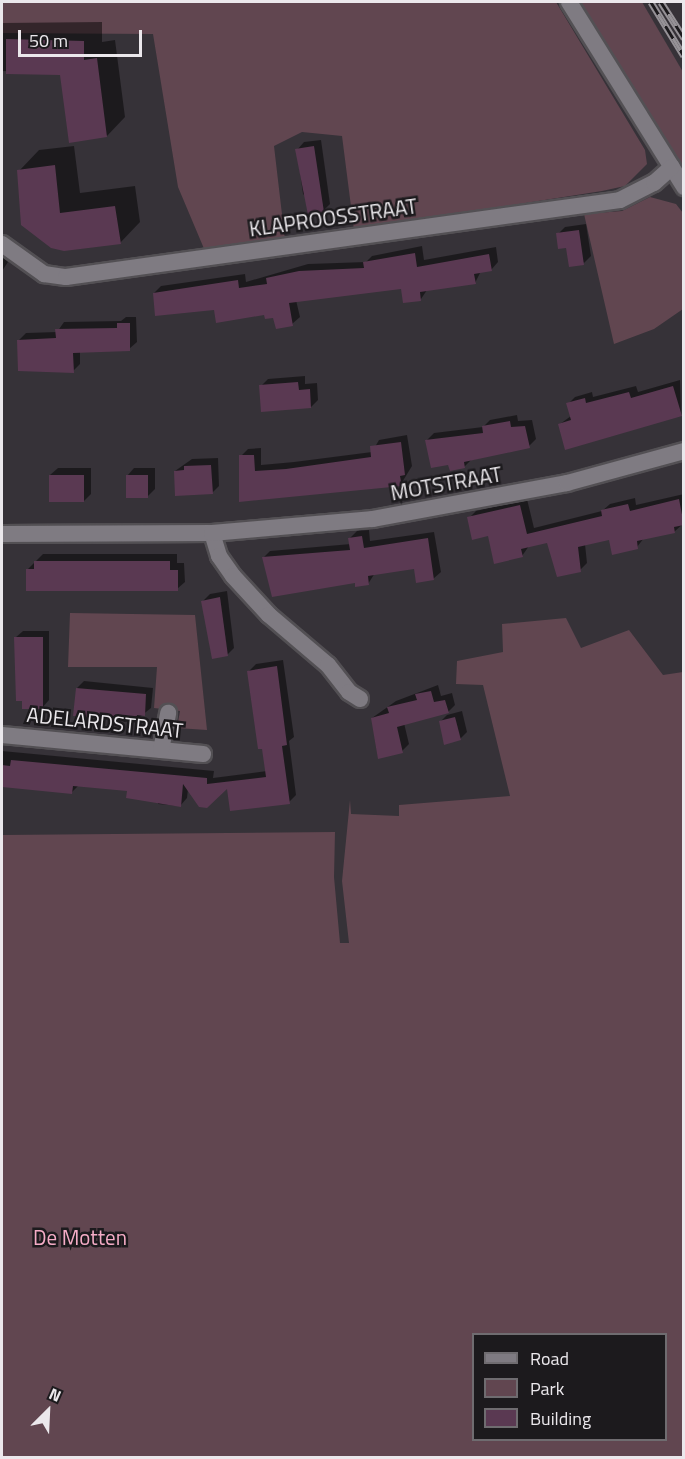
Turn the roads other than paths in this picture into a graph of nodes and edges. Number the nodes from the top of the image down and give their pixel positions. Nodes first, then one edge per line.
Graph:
1 (569, 2) edge
2 (672, 167) junction
3 (684, 187) edge
4 (2, 244) edge
5 (684, 451) edge
6 (212, 532) junction
7 (2, 534) edge
8 (360, 699) dead end
9 (168, 713) dead end
10 (2, 735) edge
11 (161, 750) junction
12 (203, 754) dead end

1 - 2 street
2 - 3 street
2 - 4 street, KLAPROOSSTRAAT
5 - 6 street, MOTSTRAAT
6 - 7 street, MOTSTRAAT
6 - 8 street
9 - 11 street
10 - 11 street, ADELARDSTRAAT
11 - 12 street, ADELARDSTRAAT

